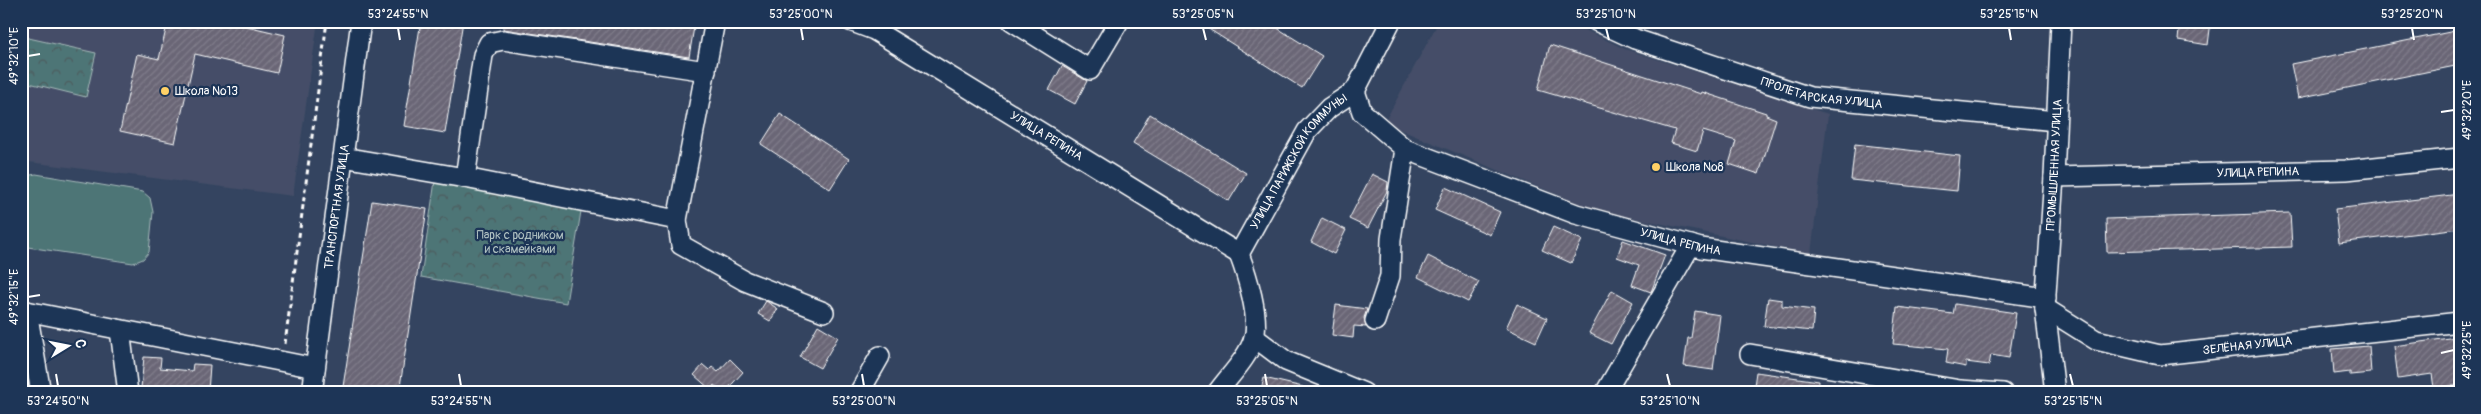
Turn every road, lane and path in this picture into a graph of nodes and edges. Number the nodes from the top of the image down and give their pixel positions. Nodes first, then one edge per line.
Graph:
1 (327, 21) edge
2 (361, 21) edge
3 (715, 21) edge
4 (850, 21) edge
5 (1012, 21) edge
6 (1119, 21) edge
7 (1596, 21) edge
8 (2061, 21) edge
9 (1383, 24) edge
10 (878, 26) edge
11 (706, 71) junction
12 (1355, 91) junction
13 (2056, 121) junction
14 (1405, 149) junction
15 (343, 157) junction
16 (2460, 158) edge
17 (465, 178) junction
18 (2054, 178) junction
19 (677, 220) junction
20 (1691, 245) junction
21 (1239, 254) junction
22 (2046, 303) junction
23 (24, 311) edge
24 (824, 312) dead end
25 (1375, 321) dead end
26 (2460, 322) edge
27 (120, 330) junction
28 (1254, 337) junction
29 (1750, 354) dead end
30 (880, 356) dead end
31 (282, 362) junction
32 (315, 368) junction
33 (2049, 391) edge
34 (41, 393) edge
35 (128, 393) edge
36 (312, 393) edge
37 (859, 393) edge
38 (1217, 393) edge
39 (1364, 393) edge
40 (1605, 393) edge
41 (2003, 393) edge

1 - 31 path
2 - 15 street, ТРАНСПОРТНАЯ УЛИЦА
3 - 11 street
4 - 10 street, УЛИЦА РЕПИНА
5 - 6 street
7 - 13 street, ПРОЛЕТАРСКАЯ УЛИЦА
8 - 13 street, ПРОМЫШЛЕННАЯ УЛИЦА
9 - 12 street, УЛИЦА ПАРИЖСКОЙ КОММУНЫ
10 - 21 street, УЛИЦА РЕПИНА
11 - 17 street
11 - 19 street
12 - 14 street, УЛИЦА РЕПИНА
12 - 21 street, УЛИЦА ПАРИЖСКОЙ КОММУНЫ
13 - 18 street, ПРОМЫШЛЕННАЯ УЛИЦА
14 - 20 street, УЛИЦА РЕПИНА
14 - 25 street
15 - 17 street
15 - 32 street, ТРАНСПОРТНАЯ УЛИЦА
16 - 18 street, УЛИЦА РЕПИНА
17 - 19 street
18 - 22 street, ПРОМЫШЛЕННАЯ УЛИЦА
19 - 24 street
20 - 22 street, УЛИЦА РЕПИНА
20 - 40 street
21 - 28 street
22 - 26 street, ЗЕЛЁНАЯ УЛИЦА
22 - 33 street, ПРОМЫШЛЕННАЯ УЛИЦА
23 - 27 street
23 - 34 street
27 - 31 street
27 - 35 street
28 - 38 street
28 - 39 street
29 - 41 street
30 - 37 street
31 - 32 street
32 - 36 street, ТРАНСПОРТНАЯ УЛИЦА

